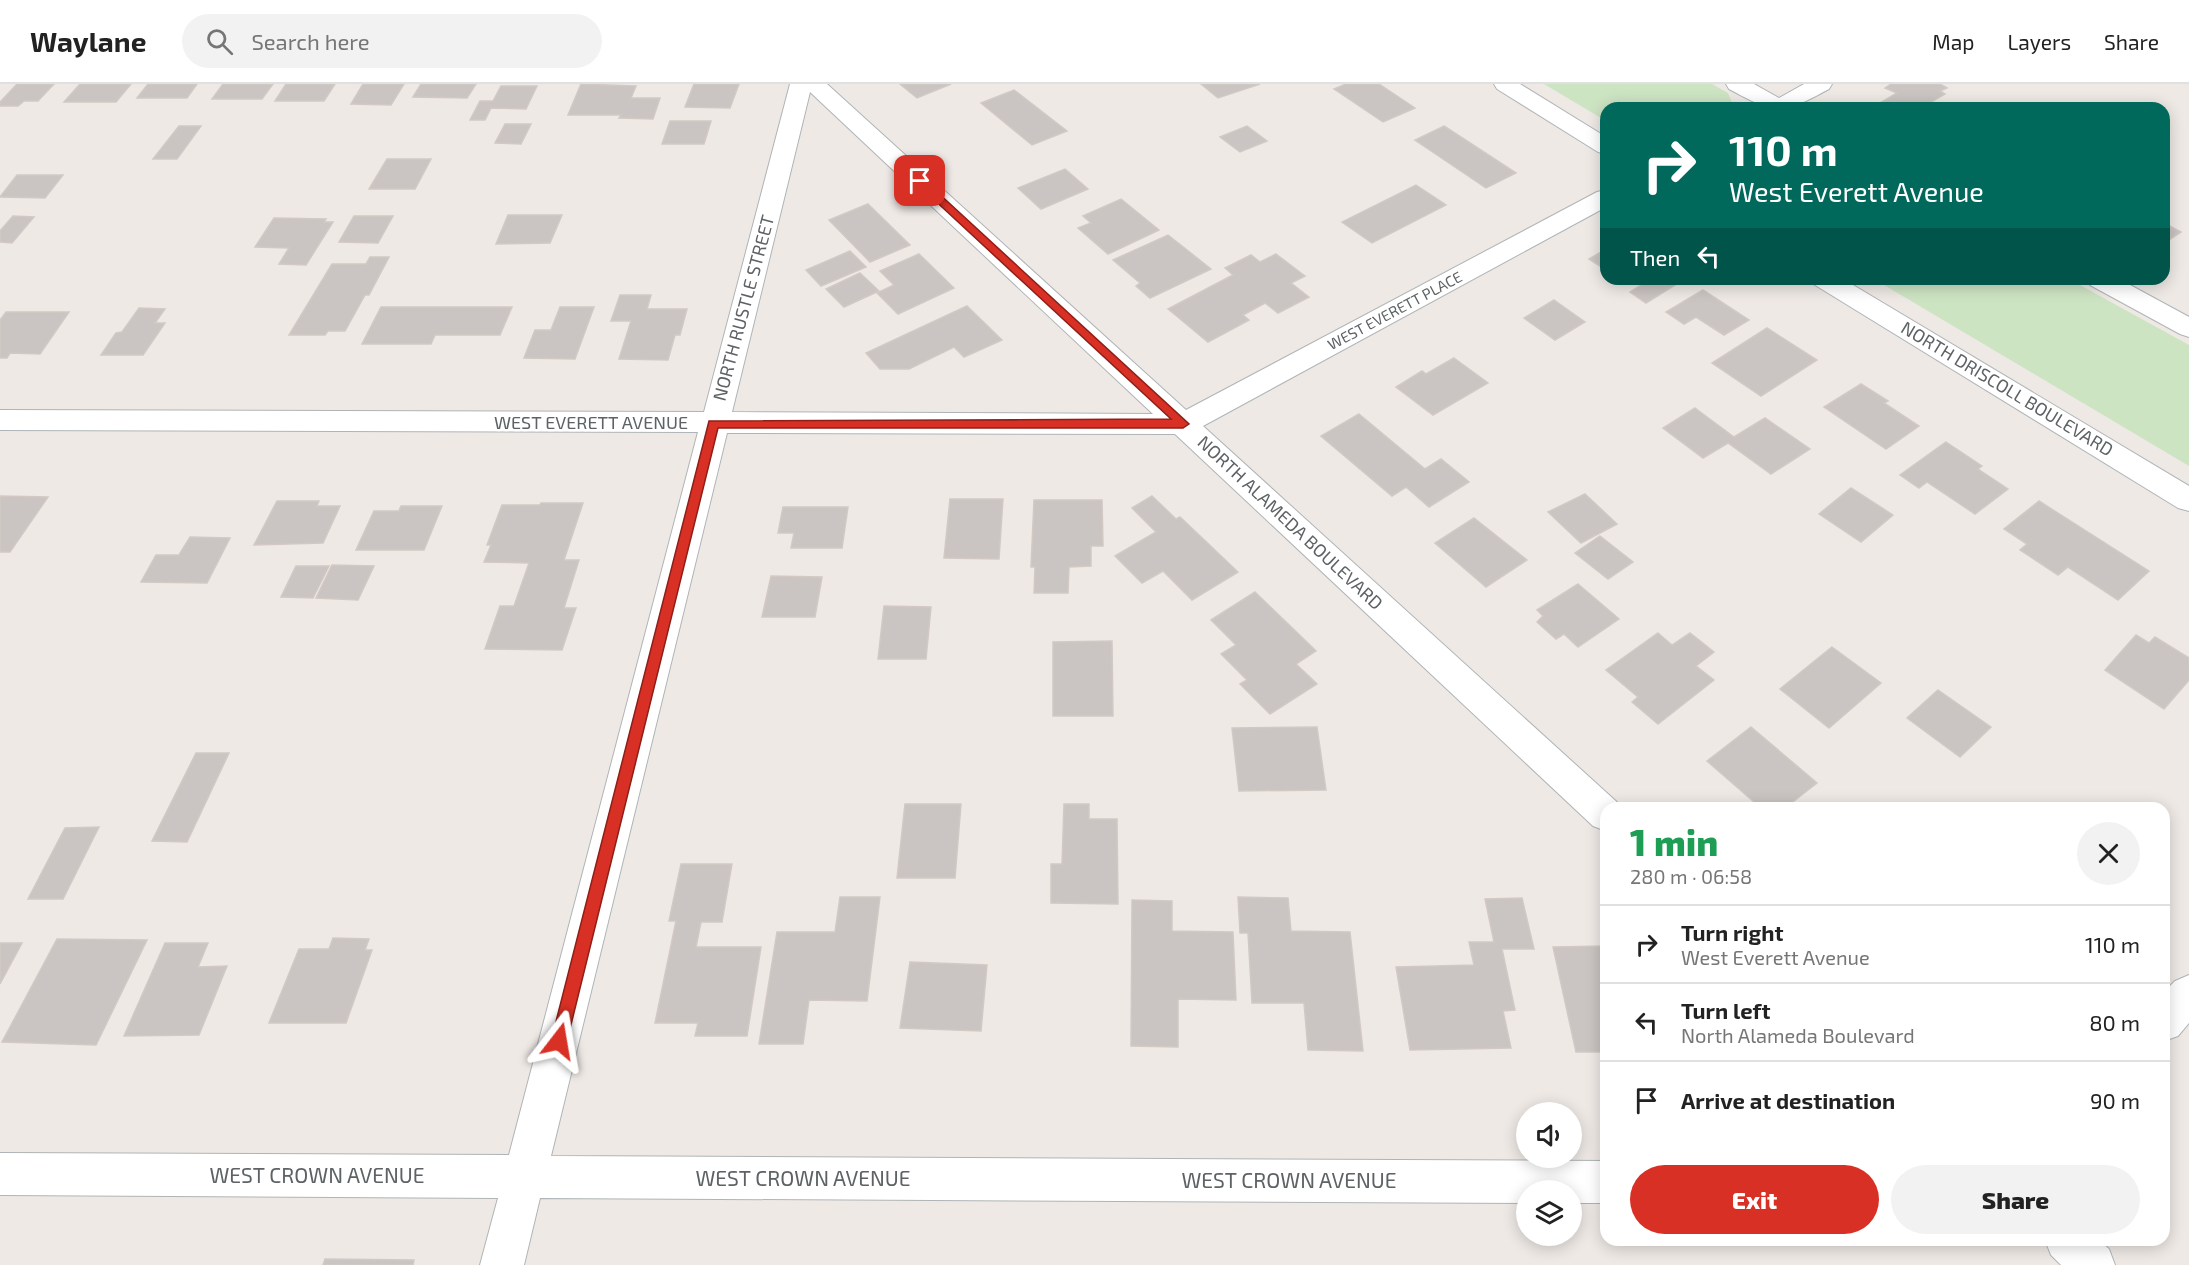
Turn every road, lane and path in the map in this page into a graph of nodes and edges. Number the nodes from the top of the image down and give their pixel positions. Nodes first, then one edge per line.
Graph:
1 (801, 84) edge
2 (814, 84) edge
3 (1505, 84) edge
4 (1737, 84) edge
5 (1821, 84) edge
6 (1768, 102) edge
7 (1790, 102) edge
8 (1600, 143) edge
9 (1600, 200) edge
10 (1834, 285) edge
11 (2110, 285) edge
12 (2189, 328) edge
13 (0, 420) edge
14 (713, 424) junction
15 (1183, 424) junction
16 (2189, 500) edge
17 (1600, 809) edge
18 (2189, 993) edge
19 (2170, 1015) edge
20 (0, 1174) edge
21 (524, 1178) junction
22 (1600, 1182) edge
23 (2072, 1246) edge
24 (502, 1265) edge
25 (2092, 1265) edge

1 - 14 street, NORTH RUSTLE STREET
2 - 15 street, NORTH ALAMEDA BOULEVARD
3 - 8 street
4 - 6 street
5 - 7 street
9 - 15 street, WEST EVERETT PLACE
10 - 16 street, NORTH DRISCOLL BOULEVARD
11 - 12 street
13 - 14 street, WEST EVERETT AVENUE
14 - 15 street, WEST EVERETT AVENUE
14 - 21 street, NORTH RUSTLE STREET
15 - 17 street, NORTH ALAMEDA BOULEVARD
18 - 19 street
20 - 21 street, WEST CROWN AVENUE
21 - 22 street, WEST CROWN AVENUE
21 - 24 street, NORTH RUSTLE STREET
23 - 25 street

